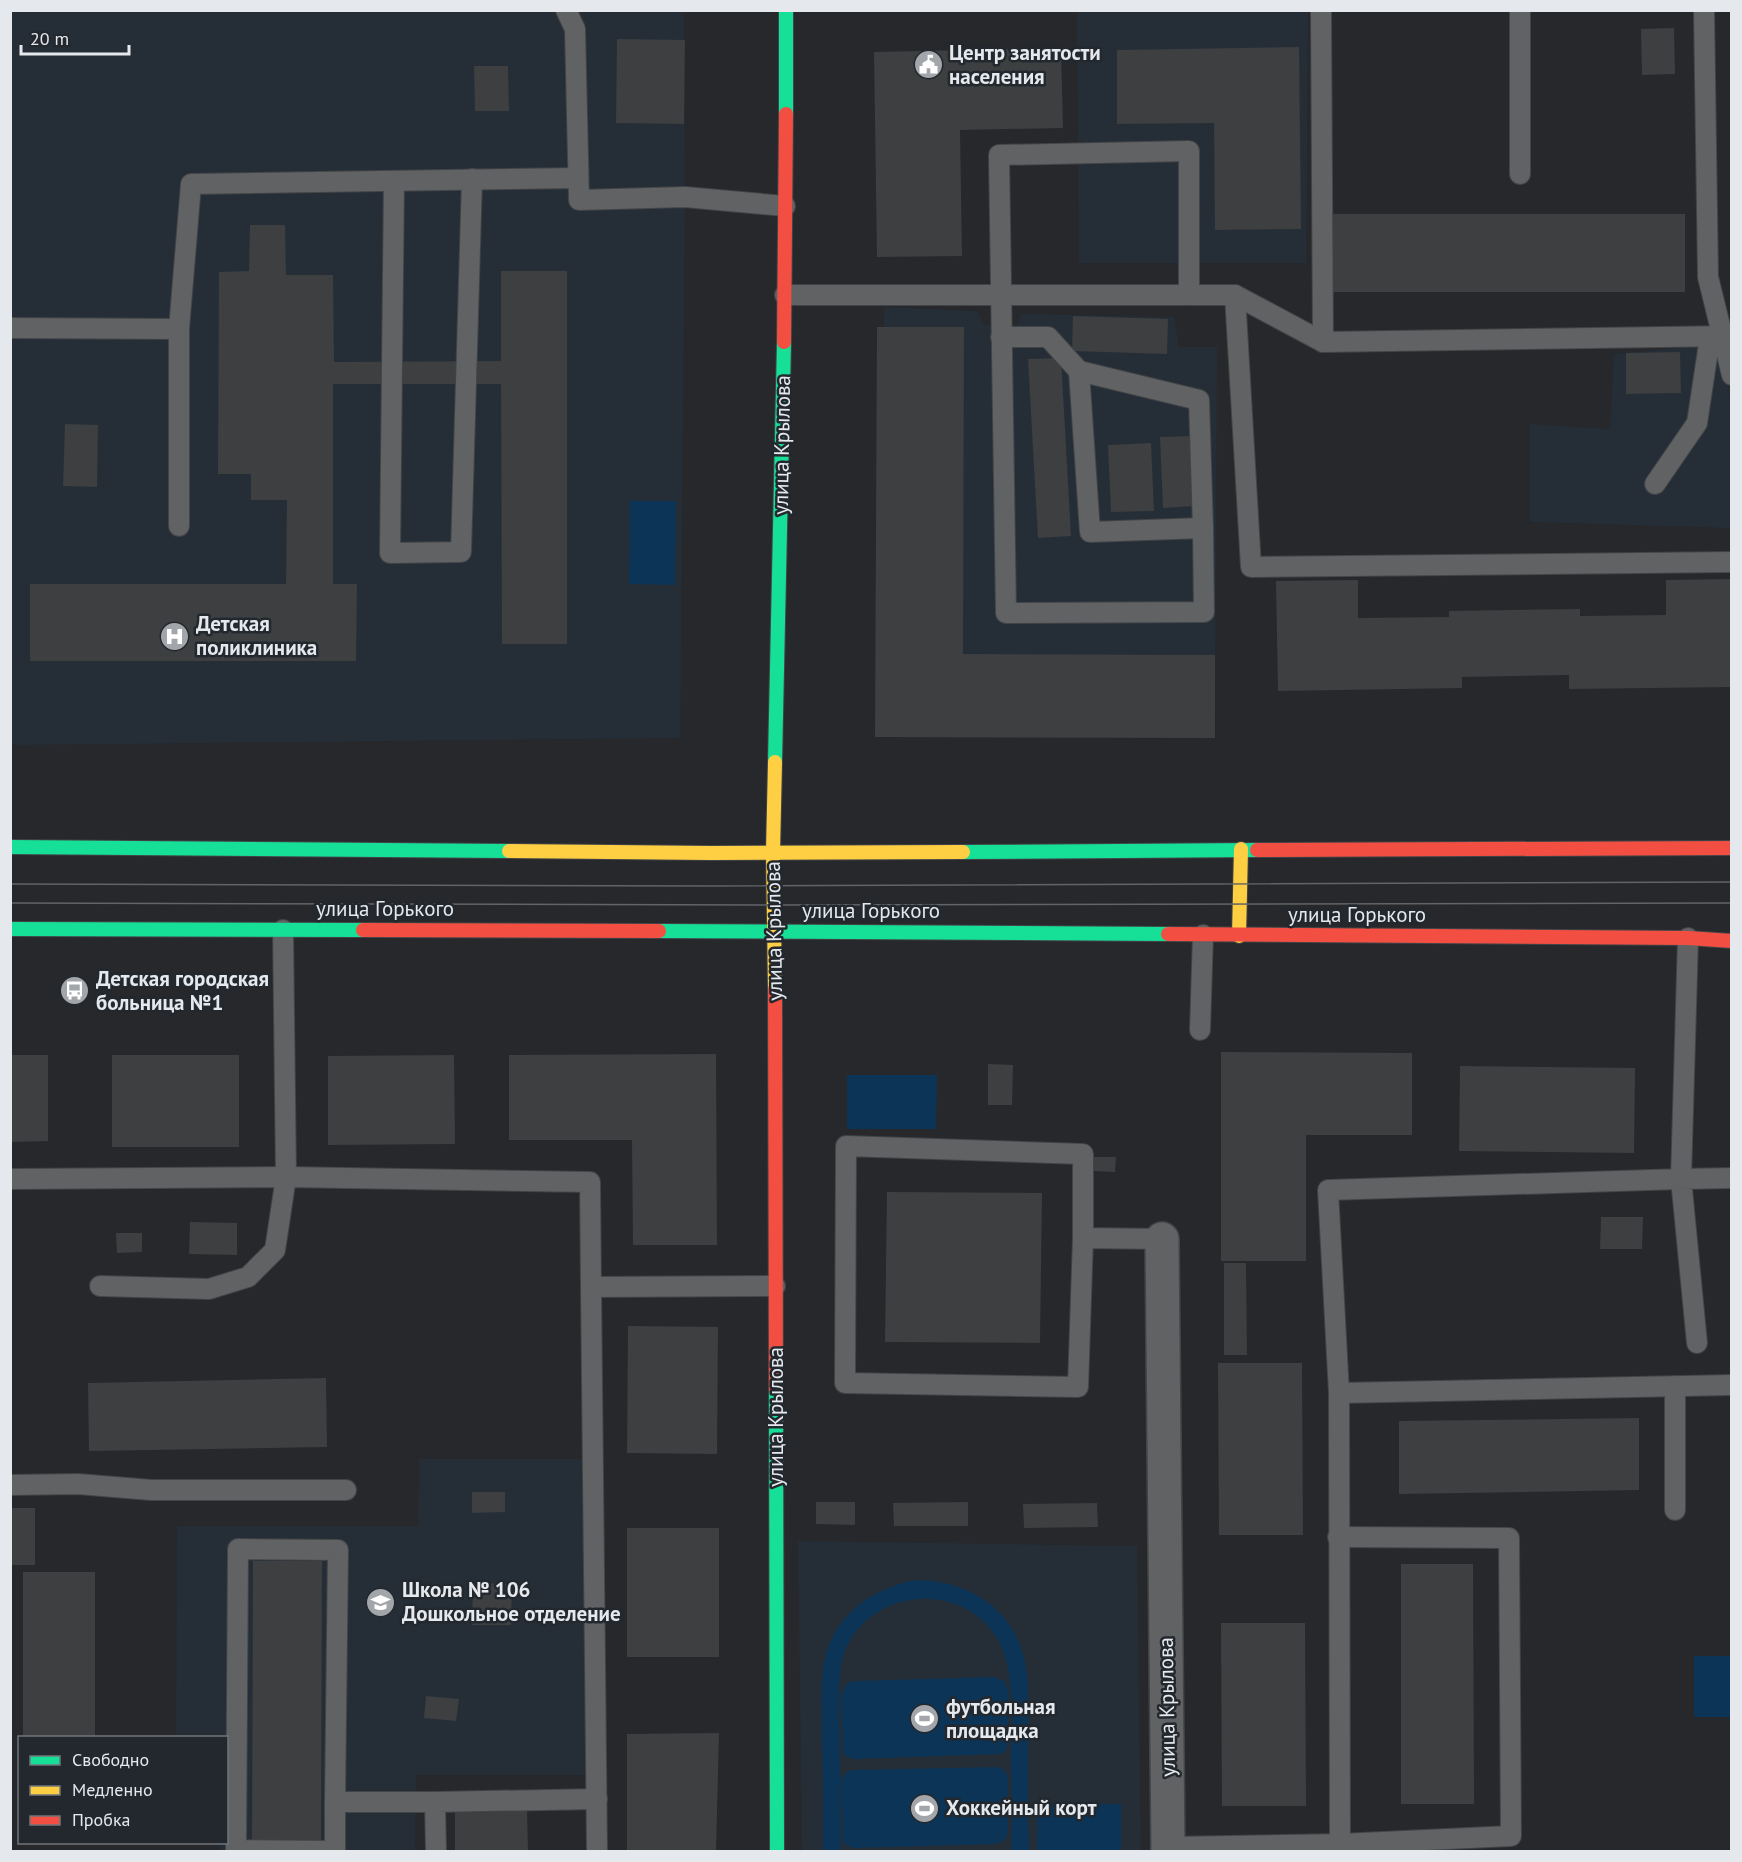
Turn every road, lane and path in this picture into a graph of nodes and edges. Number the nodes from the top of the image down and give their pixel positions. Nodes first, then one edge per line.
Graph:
1 (566, 10) edge
2 (786, 10) edge
3 (1321, 10) edge
4 (1520, 10) edge
5 (1704, 10) edge
6 (1520, 174) dead end
7 (578, 178) junction
8 (472, 179) junction
9 (394, 181) junction
10 (785, 206) junction
11 (785, 295) junction
12 (1000, 295) junction
13 (1189, 295) junction
14 (1235, 296) junction
15 (10, 328) edge
16 (180, 329) junction
17 (1001, 337) junction
18 (1722, 337) edge
19 (1323, 342) junction
20 (1079, 371) junction
21 (1731, 375) edge
22 (1655, 484) dead end
23 (178, 526) dead end
24 (1203, 528) junction
25 (1731, 562) edge
26 (10, 847) edge
27 (1731, 848) edge
28 (1240, 849) junction
29 (773, 852) junction
30 (10, 929) edge
31 (283, 930) junction
32 (774, 932) junction
33 (1203, 935) junction
34 (1239, 936) junction
35 (1688, 938) junction
36 (1731, 941) edge
37 (1200, 1030) dead end
38 (286, 1177) junction
39 (1731, 1178) edge
40 (10, 1179) edge
41 (1681, 1179) junction
42 (1083, 1238) junction
43 (1162, 1239) joint
44 (100, 1286) dead end
45 (775, 1286) junction
46 (591, 1287) junction
47 (1697, 1343) dead end
48 (1731, 1385) edge
49 (1675, 1386) junction
50 (1339, 1393) junction
51 (10, 1485) edge
52 (346, 1490) dead end
53 (1675, 1510) dead end
54 (1338, 1537) junction
55 (597, 1799) junction
56 (335, 1802) junction
57 (435, 1802) junction
58 (1340, 1848) edge
59 (1168, 1849) edge
60 (436, 1851) edge
61 (597, 1851) edge
62 (777, 1851) edge

1 - 7 lane
2 - 10 main road, улица Крылова
3 - 19 lane
4 - 6 lane
5 - 18 lane
7 - 8 lane
7 - 10 lane
8 - 9 lane
8 - 9 lane
9 - 16 lane
10 - 11 main road, улица Крылова
11 - 12 lane
11 - 29 main road, улица Крылова
12 - 13 lane
12 - 13 lane
12 - 17 lane
13 - 14 lane
14 - 19 lane
14 - 25 lane
15 - 16 lane
16 - 23 lane
17 - 20 lane
17 - 24 lane
18 - 19 lane
18 - 21 lane
18 - 22 lane
20 - 24 lane
20 - 24 lane
26 - 29 main road
27 - 28 main road
28 - 29 main road
28 - 34 main road
29 - 32 main road, улица Крылова
30 - 31 main road, улица Горького
31 - 32 main road, улица Горького
31 - 38 lane
32 - 33 main road, улица Горького
32 - 45 main road, улица Крылова
33 - 34 main road, улица Горького
33 - 37 lane
34 - 35 main road, улица Горького
35 - 36 main road, улица Горького
35 - 41 lane
38 - 40 lane
38 - 44 lane
38 - 46 lane
39 - 41 lane
41 - 47 lane
41 - 50 lane
42 - 42 lane
42 - 43 lane
43 - 59 street, улица Крылова
45 - 46 lane
45 - 62 main road, улица Крылова
46 - 55 lane
48 - 49 lane
49 - 50 lane
49 - 53 lane
50 - 54 lane
51 - 52 lane
54 - 58 lane
54 - 58 lane
55 - 57 lane
55 - 61 lane
56 - 56 lane
56 - 57 lane
57 - 60 lane
58 - 59 lane

